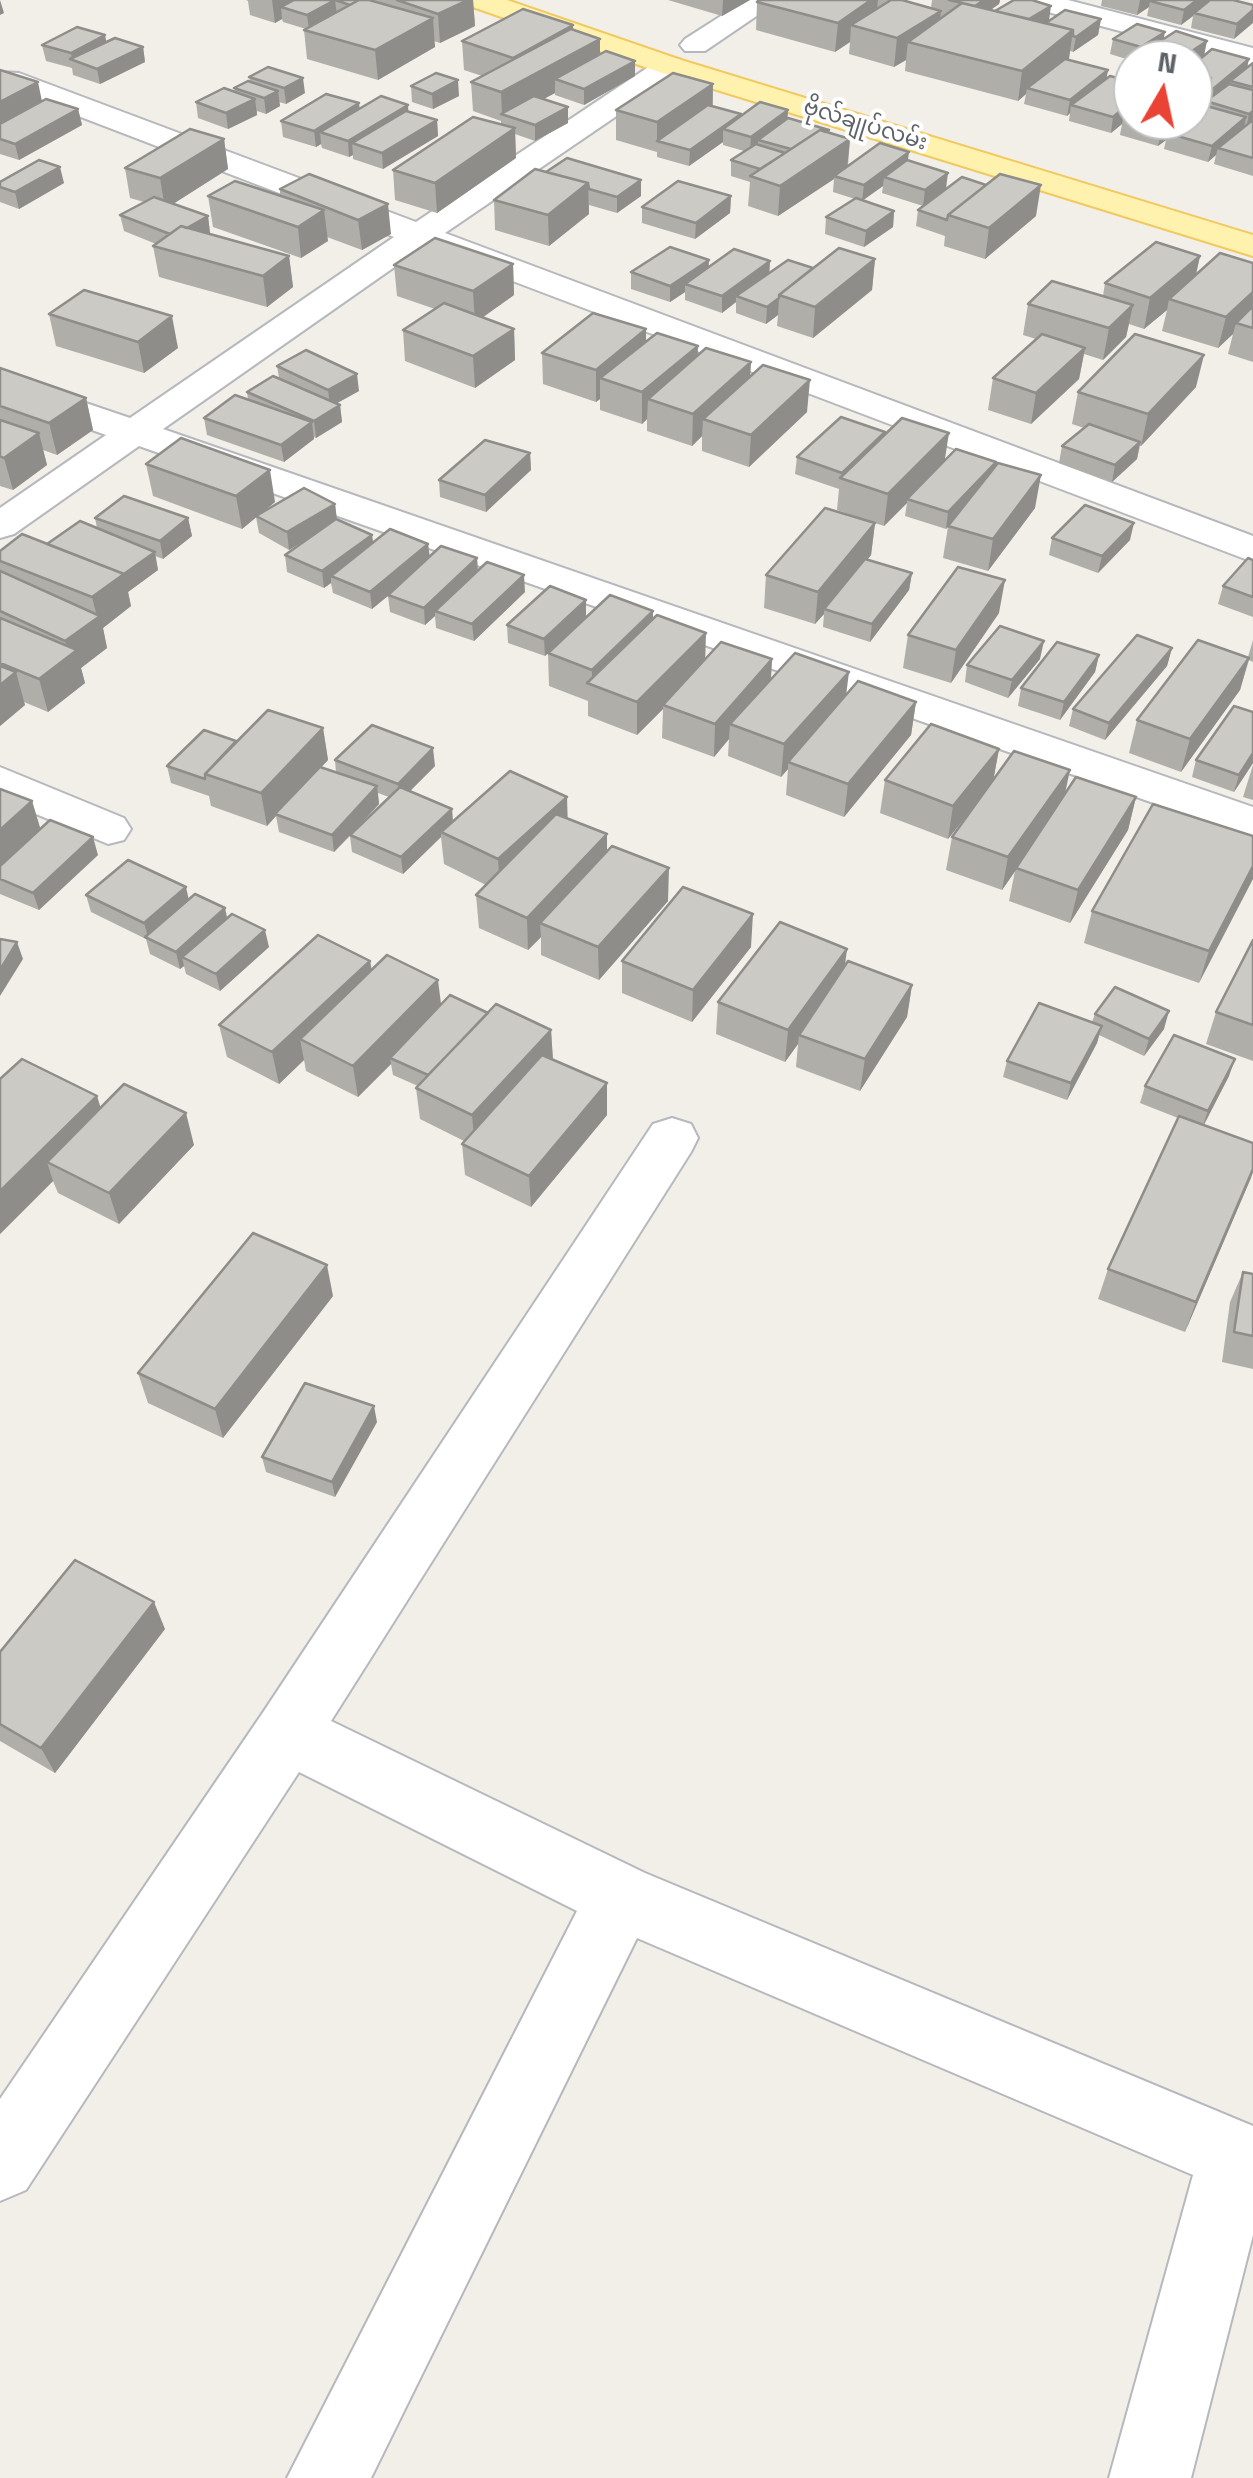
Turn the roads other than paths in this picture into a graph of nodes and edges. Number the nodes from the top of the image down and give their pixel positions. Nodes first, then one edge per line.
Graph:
1 (480, 0) edge
2 (566, 0) edge
3 (766, 0) edge
4 (1035, 0) edge
5 (682, 56) junction
6 (1253, 57) edge
7 (8, 79) edge
8 (1253, 220) edge
9 (422, 234) junction
10 (1253, 246) edge
11 (0, 385) edge
12 (132, 433) junction
13 (0, 526) edge
14 (1253, 550) edge
15 (0, 782) edge
16 (1253, 823) edge
17 (108, 829) dead end
18 (672, 1138) dead end
19 (287, 1733) junction
20 (621, 1897) junction
21 (1245, 2160) edge
22 (0, 2164) edge
23 (328, 2478) edge
24 (1150, 2478) edge

1 - 5 main road, ဗိုလ်ချုပ်လမ်း
2 - 5 main road, ဗိုလ်ချုပ်လမ်း
3 - 5 street
4 - 6 street
5 - 8 main road, ဗိုလ်ချုပ်လမ်း
5 - 9 street
5 - 10 main road, ဗိုလ်ချုပ်လမ်း
7 - 9 street
9 - 12 street
9 - 14 street
11 - 12 street
12 - 13 street
12 - 16 street
15 - 17 street
18 - 19 street
19 - 20 street
19 - 22 street
20 - 21 street
20 - 23 street
21 - 24 street

